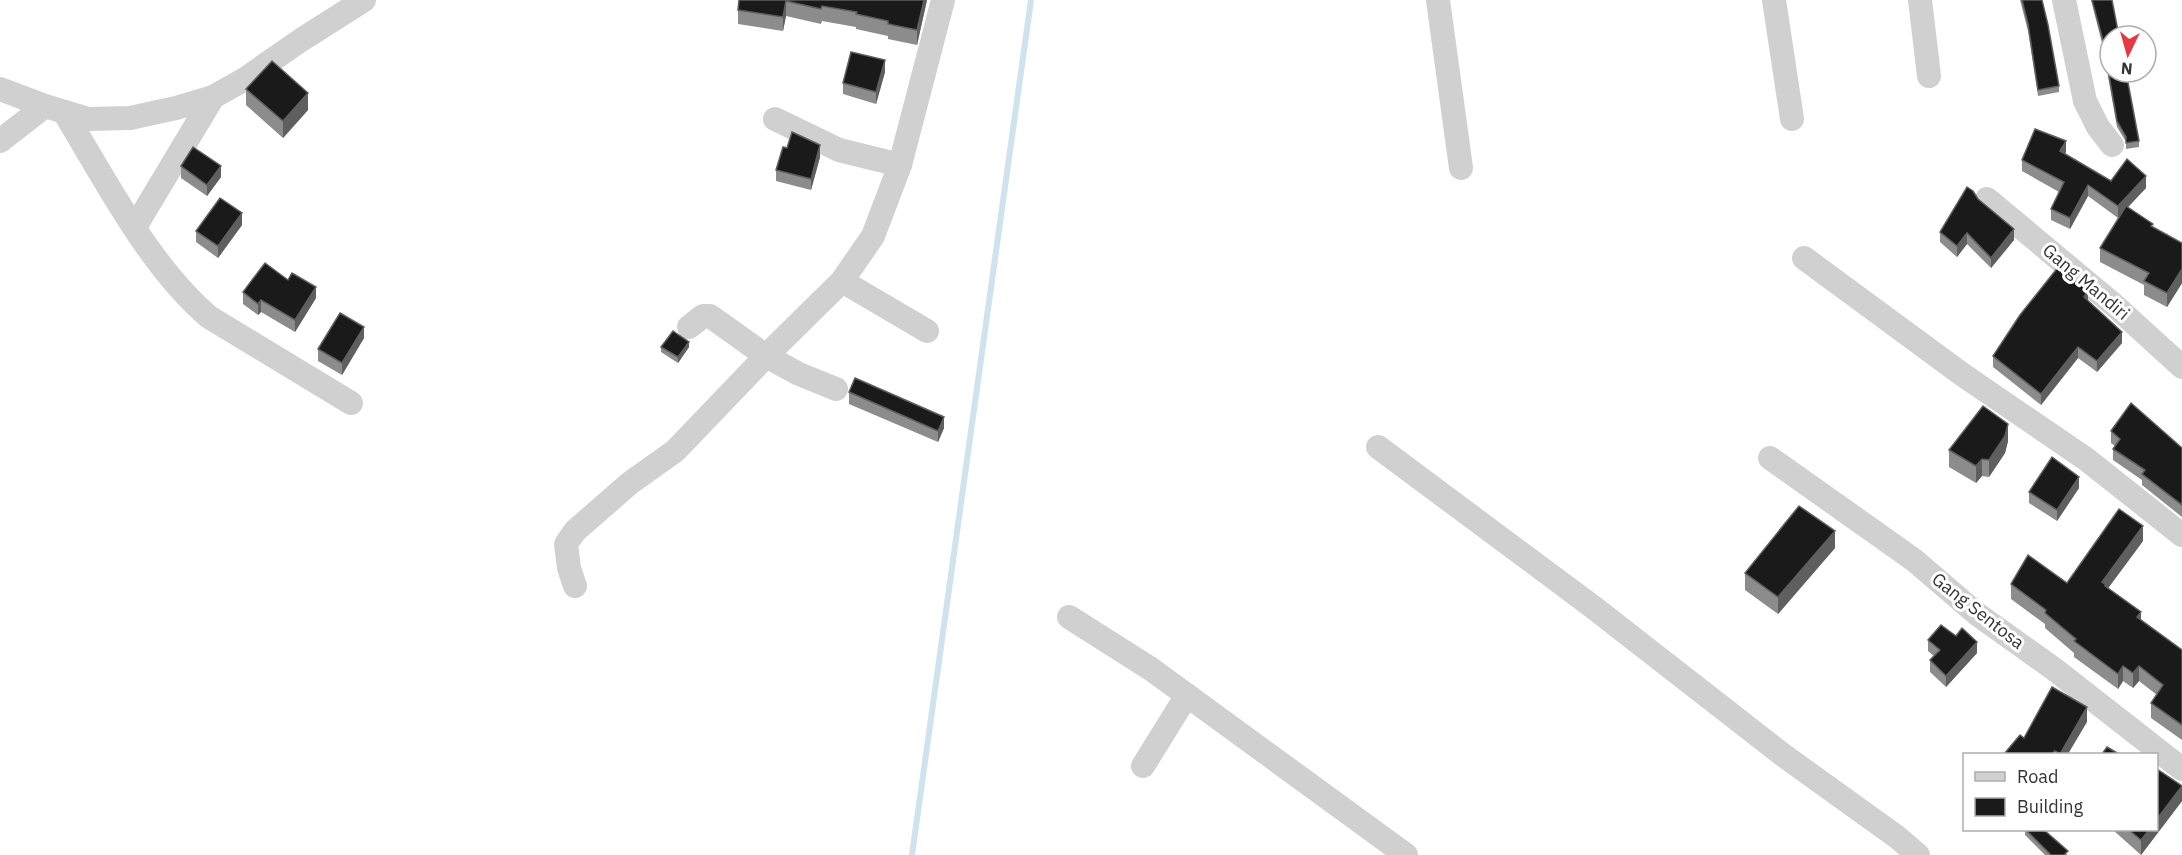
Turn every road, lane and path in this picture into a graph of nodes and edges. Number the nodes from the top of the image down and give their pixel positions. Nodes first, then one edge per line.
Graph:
1 (364, 0) edge
2 (943, 0) edge
3 (1438, 0) edge
4 (1774, 0) edge
5 (1920, 0) edge
6 (2064, 0) edge
7 (1929, 76) dead end
8 (0, 89) edge
9 (213, 97) junction
10 (54, 109) junction
11 (774, 119) dead end
12 (1792, 119) dead end
13 (0, 141) edge
14 (2112, 145) dead end
15 (900, 165) junction
16 (1461, 168) dead end
17 (1988, 199) dead end
18 (135, 227) junction
19 (1804, 258) dead end
20 (842, 281) junction
21 (689, 327) dead end
22 (927, 331) dead end
23 (766, 357) junction
24 (2182, 367) edge
25 (836, 389) dead end
26 (351, 403) dead end
27 (1378, 447) dead end
28 (1770, 458) dead end
29 (2182, 535) edge
30 (575, 586) dead end
31 (1069, 617) dead end
32 (1187, 695) junction
33 (1143, 766) dead end
34 (2182, 769) edge
35 (1406, 855) edge
36 (1918, 855) edge

1 - 9 street
2 - 15 street
3 - 16 street
4 - 12 street
5 - 7 street
6 - 14 street
8 - 10 street
9 - 10 street
9 - 18 street
10 - 13 street
10 - 18 street
11 - 15 street
15 - 20 street
17 - 24 street, Gang Mandiri
18 - 26 street
19 - 29 street
20 - 22 street
20 - 23 street
21 - 23 street
23 - 25 street
23 - 30 street
27 - 36 street
28 - 34 street, Gang Sentosa
31 - 32 street
32 - 33 street
32 - 35 street

